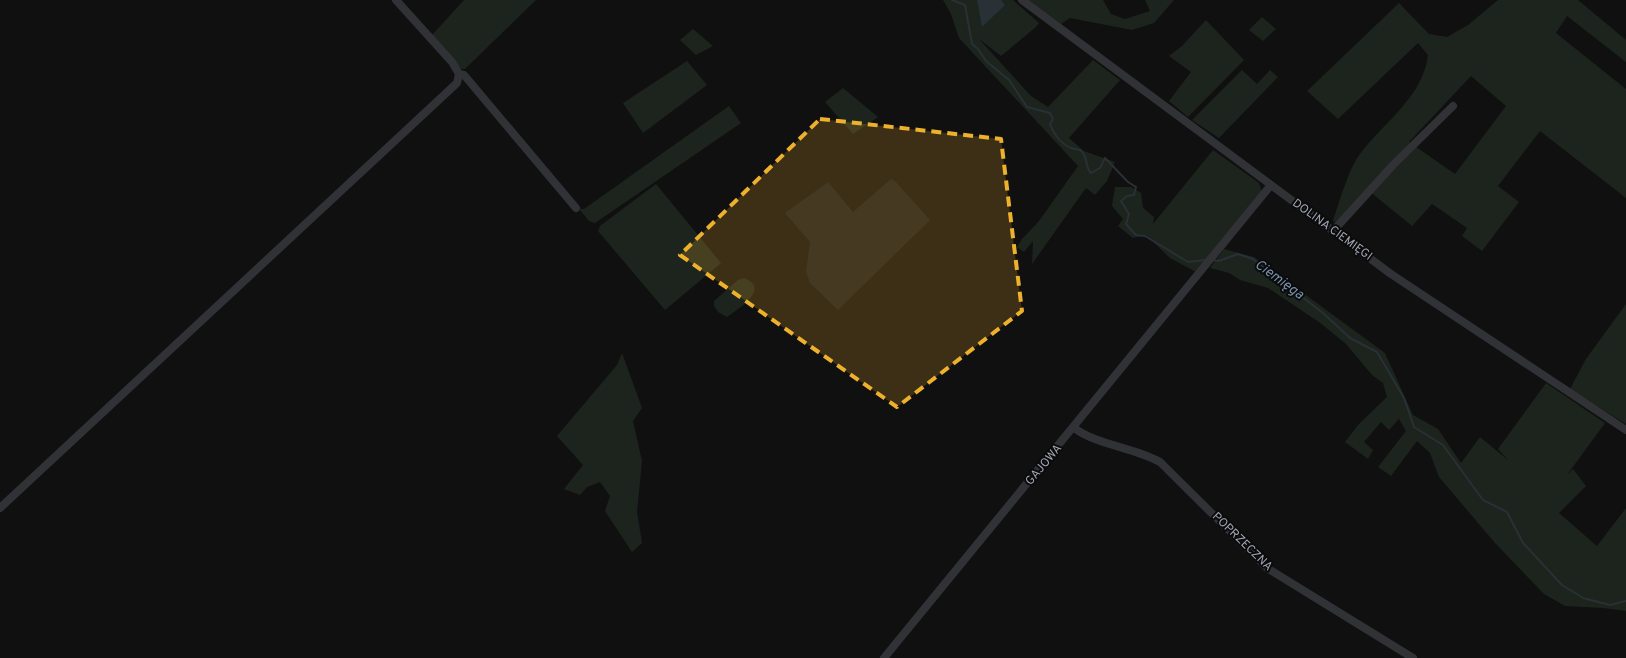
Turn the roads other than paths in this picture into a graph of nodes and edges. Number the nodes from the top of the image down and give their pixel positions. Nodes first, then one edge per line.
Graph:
1 (396, 0) edge
2 (1022, 0) edge
3 (459, 74) junction
4 (1453, 106) dead end
5 (1271, 185) junction
6 (576, 208) dead end
7 (1332, 231) junction
8 (1074, 428) junction
9 (1626, 430) edge
10 (0, 508) edge
11 (884, 658) edge
12 (1413, 658) edge

1 - 3 street
2 - 5 street, DOLINA CIEMIĘGI
3 - 6 street
3 - 10 street
4 - 7 street
5 - 7 street, DOLINA CIEMIĘGI
5 - 8 street, GAJOWA
7 - 9 street, DOLINA CIEMIĘGI
8 - 11 street, GAJOWA
8 - 12 street, POPRZECZNA

